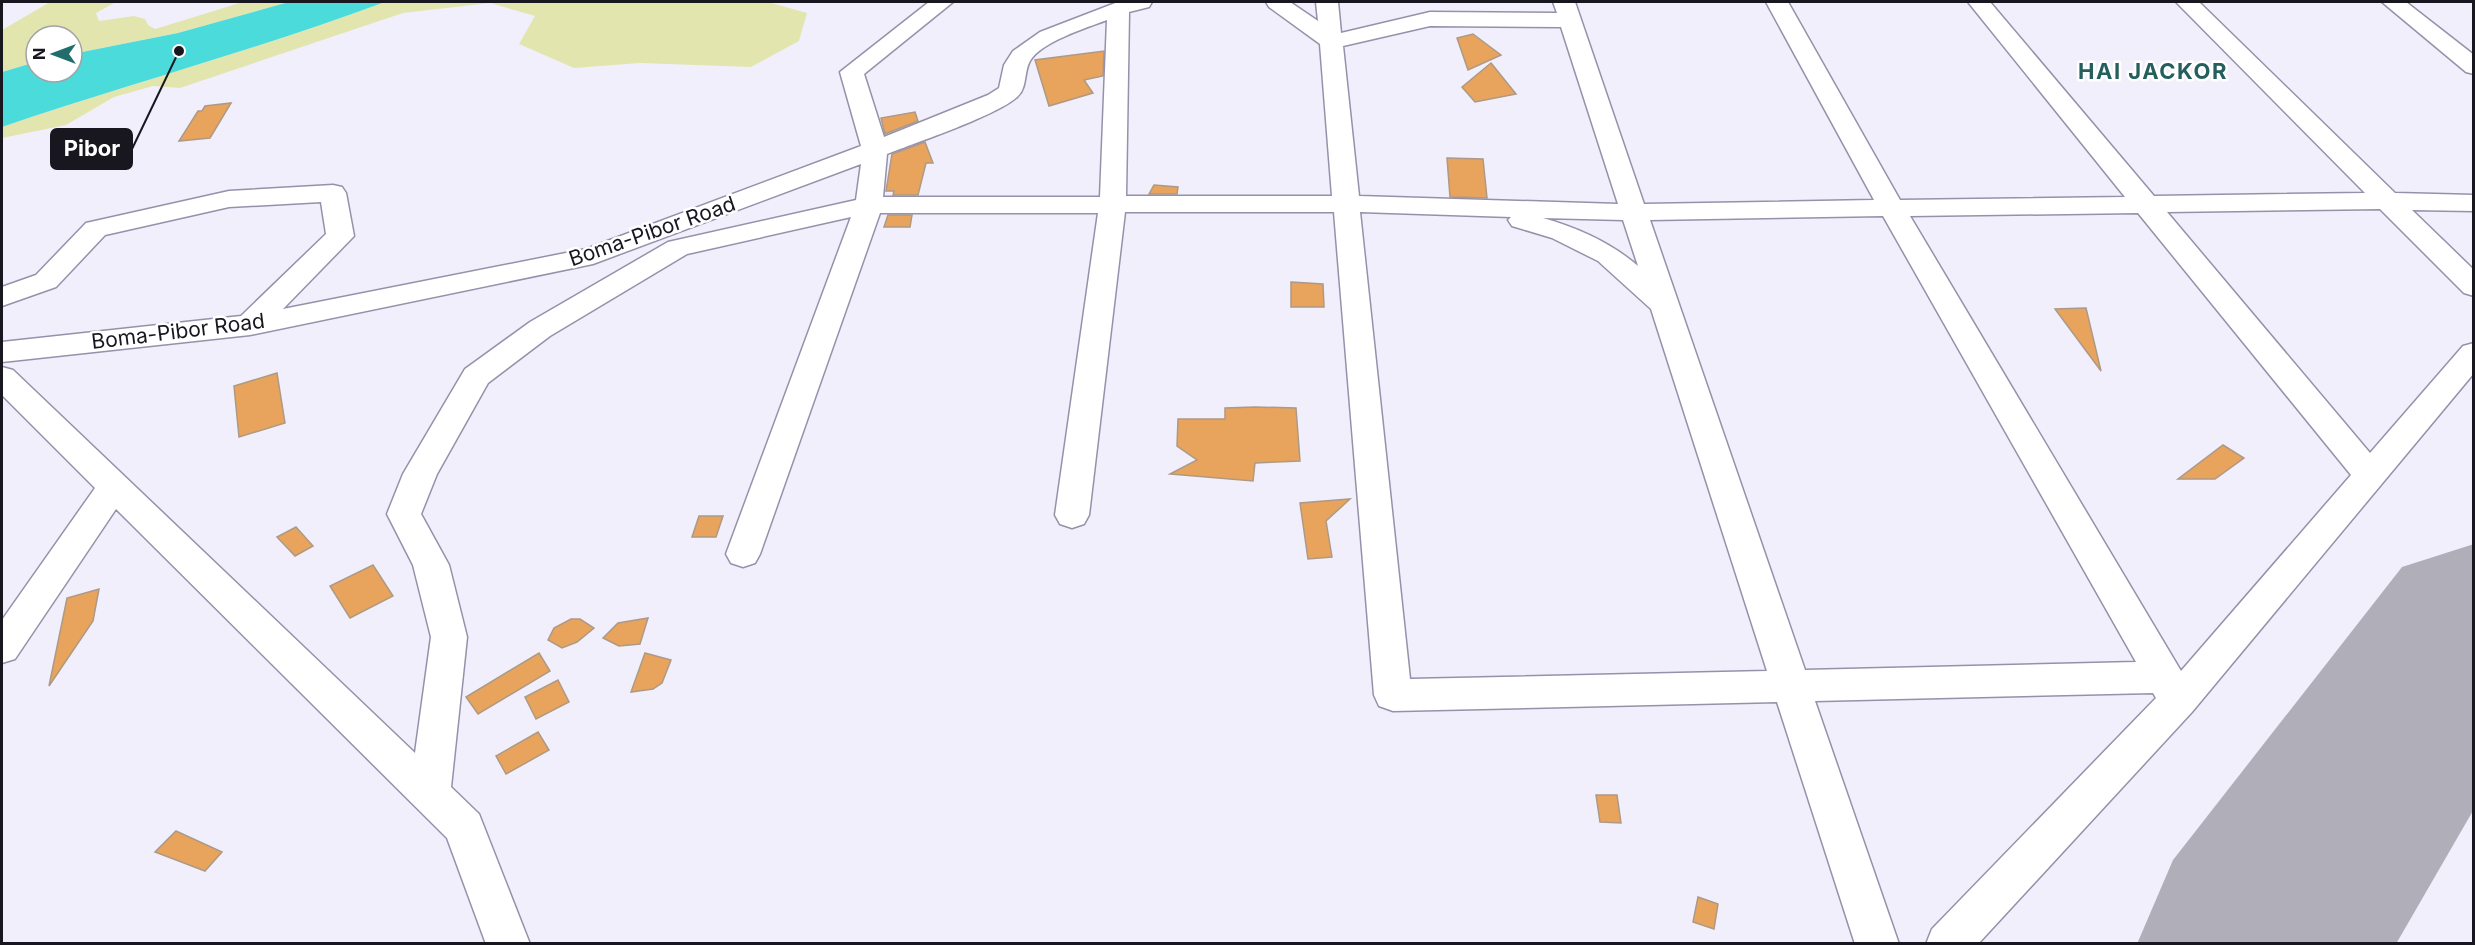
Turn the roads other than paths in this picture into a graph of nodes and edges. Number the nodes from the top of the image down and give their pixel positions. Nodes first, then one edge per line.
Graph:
1 (942, 2) edge
2 (1277, 2) edge
3 (1327, 2) edge
4 (1777, 2) edge
5 (1979, 2) edge
6 (2187, 2) edge
7 (2393, 2) edge
8 (1130, 6) edge
9 (1567, 11) edge
10 (1331, 42) junction
11 (2474, 67) edge
12 (875, 150) junction
13 (2386, 201) junction
14 (1113, 203) junction
15 (2474, 203) edge
16 (1346, 204) junction
17 (868, 205) junction
18 (2148, 206) junction
19 (1480, 208) junction
20 (1892, 209) junction
21 (1632, 212) junction
22 (2474, 287) edge
23 (2, 297) edge
24 (1663, 303) junction
25 (250, 325) junction
26 (2, 352) edge
27 (2474, 353) edge
28 (2, 377) edge
29 (2370, 476) junction
30 (114, 486) junction
31 (1072, 515) dead end
32 (743, 554) dead end
33 (2, 648) edge
34 (1790, 685) junction
35 (2171, 689) junction
36 (430, 794) junction
37 (508, 944) edge
38 (1877, 944) edge
39 (1948, 944) edge

1 - 12 street
2 - 10 street
3 - 10 street
4 - 20 street
5 - 18 street
6 - 13 street
7 - 11 street
8 - 12 street, Boma-Pibor Road
8 - 14 street
9 - 10 street
9 - 21 street
10 - 16 street
12 - 17 street
12 - 25 street, Boma-Pibor Road
13 - 15 street
13 - 18 street
13 - 22 street
14 - 16 street
14 - 17 street
14 - 31 street
16 - 19 street
16 - 34 street
17 - 32 street
17 - 36 street
18 - 20 street
18 - 29 street
19 - 21 street
19 - 24 street
20 - 21 street
20 - 35 street
21 - 24 street
23 - 25 street
24 - 34 street
25 - 26 street, Boma-Pibor Road
27 - 29 street
28 - 30 street
29 - 35 street
30 - 33 street
30 - 36 street
34 - 35 street
34 - 38 street
35 - 39 street
36 - 37 street

